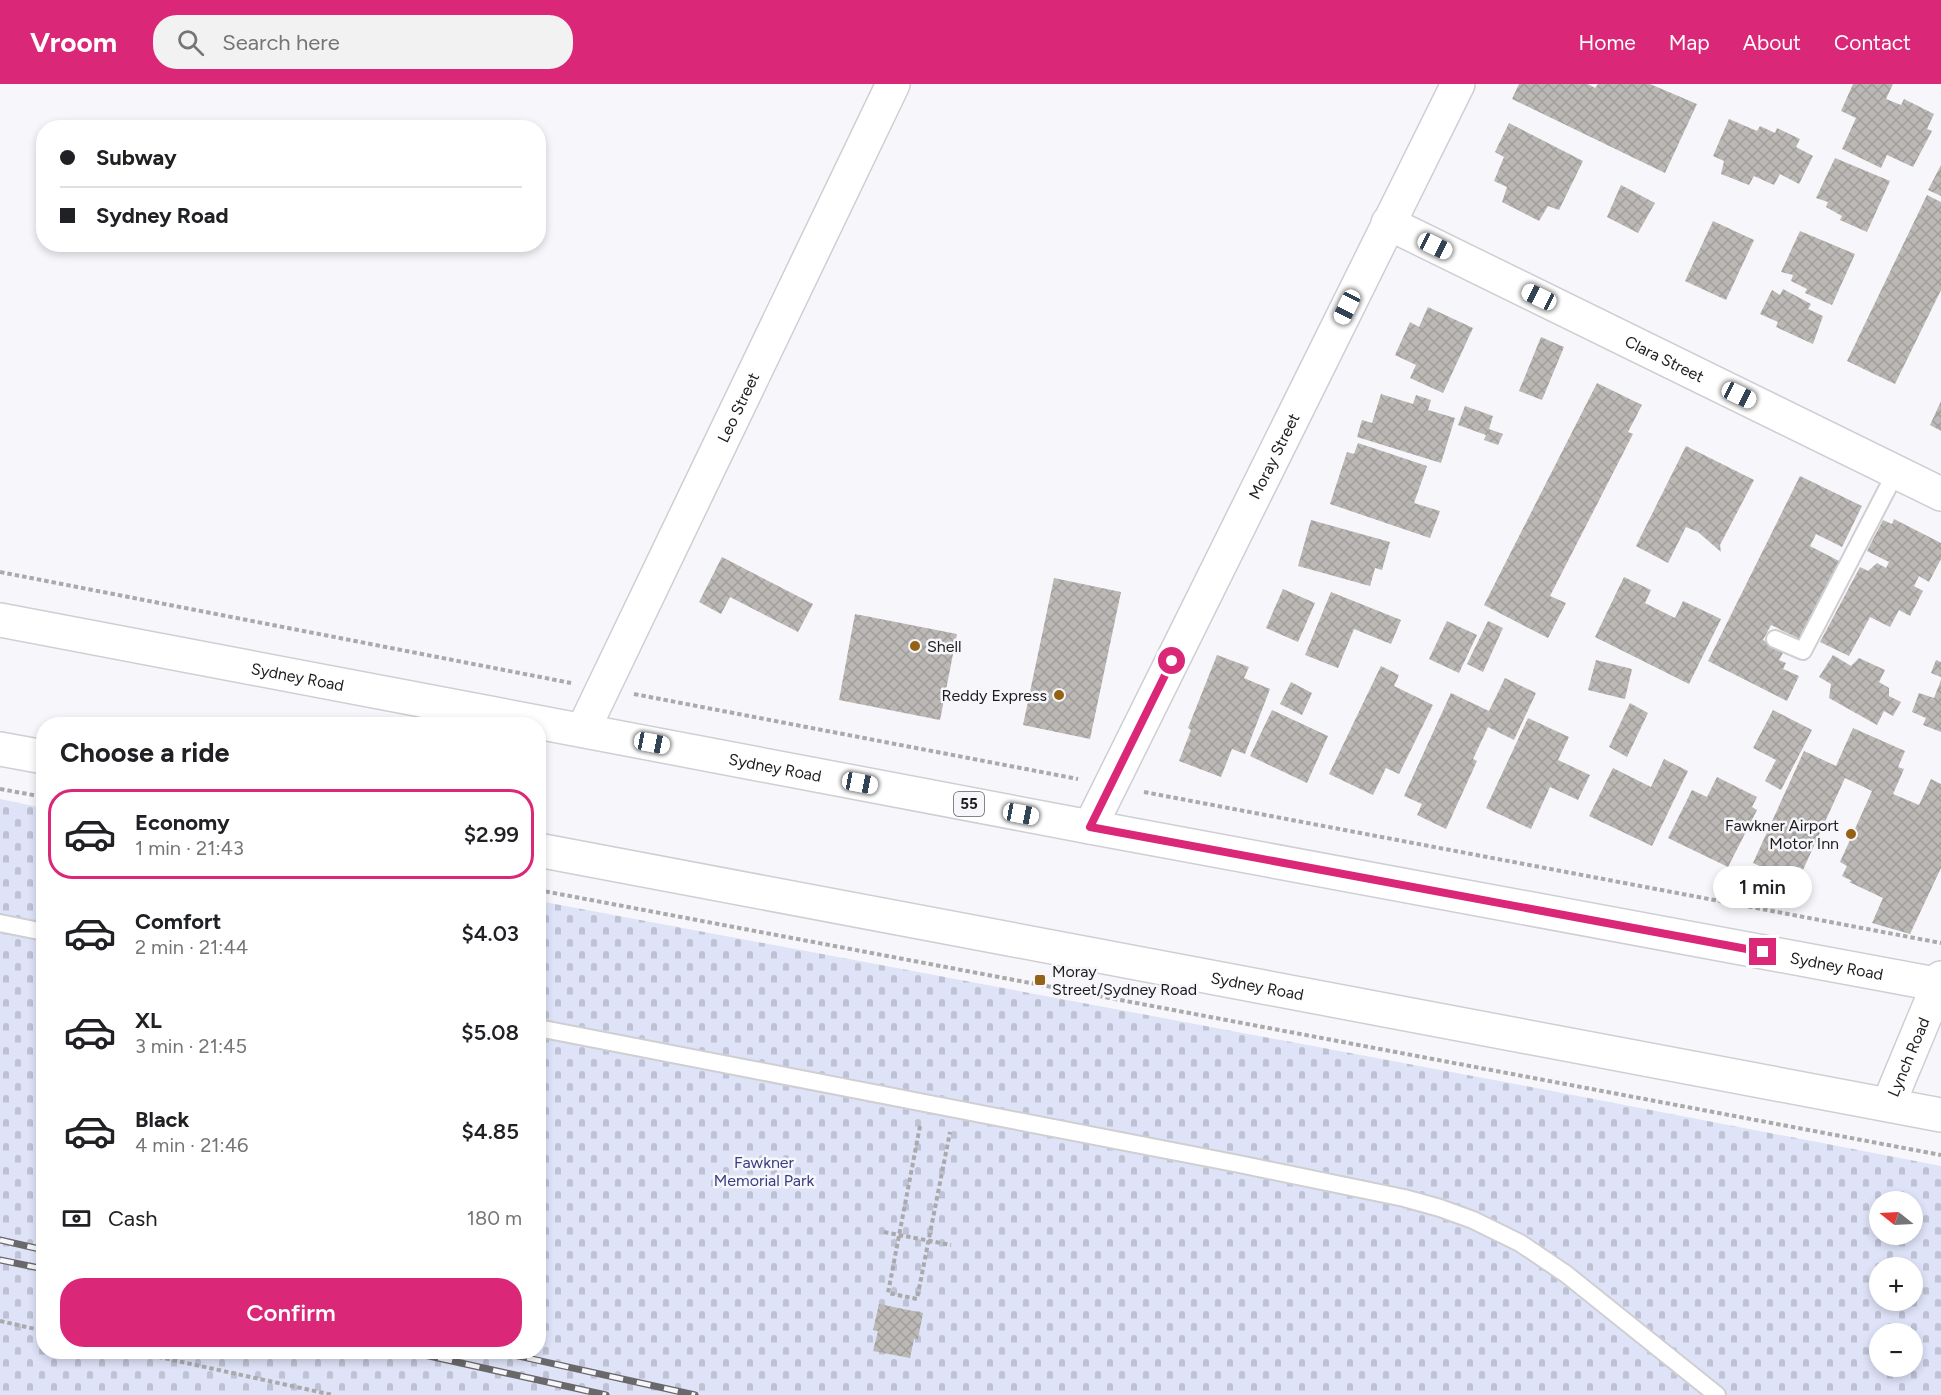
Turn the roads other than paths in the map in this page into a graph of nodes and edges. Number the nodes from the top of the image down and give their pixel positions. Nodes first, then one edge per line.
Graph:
1 (893, 84) edge
2 (1458, 84) edge
3 (1388, 224) junction
4 (1896, 472) junction
5 (1941, 494) edge
6 (0, 620) edge
7 (1775, 639) dead end
8 (514, 717) edge
9 (546, 723) edge
10 (583, 730) junction
11 (0, 749) edge
12 (36, 756) edge
13 (1090, 827) junction
14 (546, 851) edge
15 (0, 923) edge
16 (36, 930) edge
17 (1940, 982) edge
18 (546, 1030) edge
19 (1888, 1103) junction
20 (1941, 1115) edge
21 (1717, 1395) edge

1 - 10 main road, Leo Street
2 - 3 main road, Moray Street
3 - 4 main road, Clara Street
3 - 13 main road, Moray Street
4 - 5 main road, Clara Street
4 - 7 lane
6 - 8 main road, Sydney Road / 55
9 - 10 main road, Sydney Road / 55
10 - 13 main road, Sydney Road / 55
11 - 12 main road
13 - 17 main road, Sydney Road / 55
14 - 19 main road, Sydney Road
15 - 16 lane
17 - 19 main road, Lynch Road
18 - 21 lane
19 - 20 main road, Sydney Road

